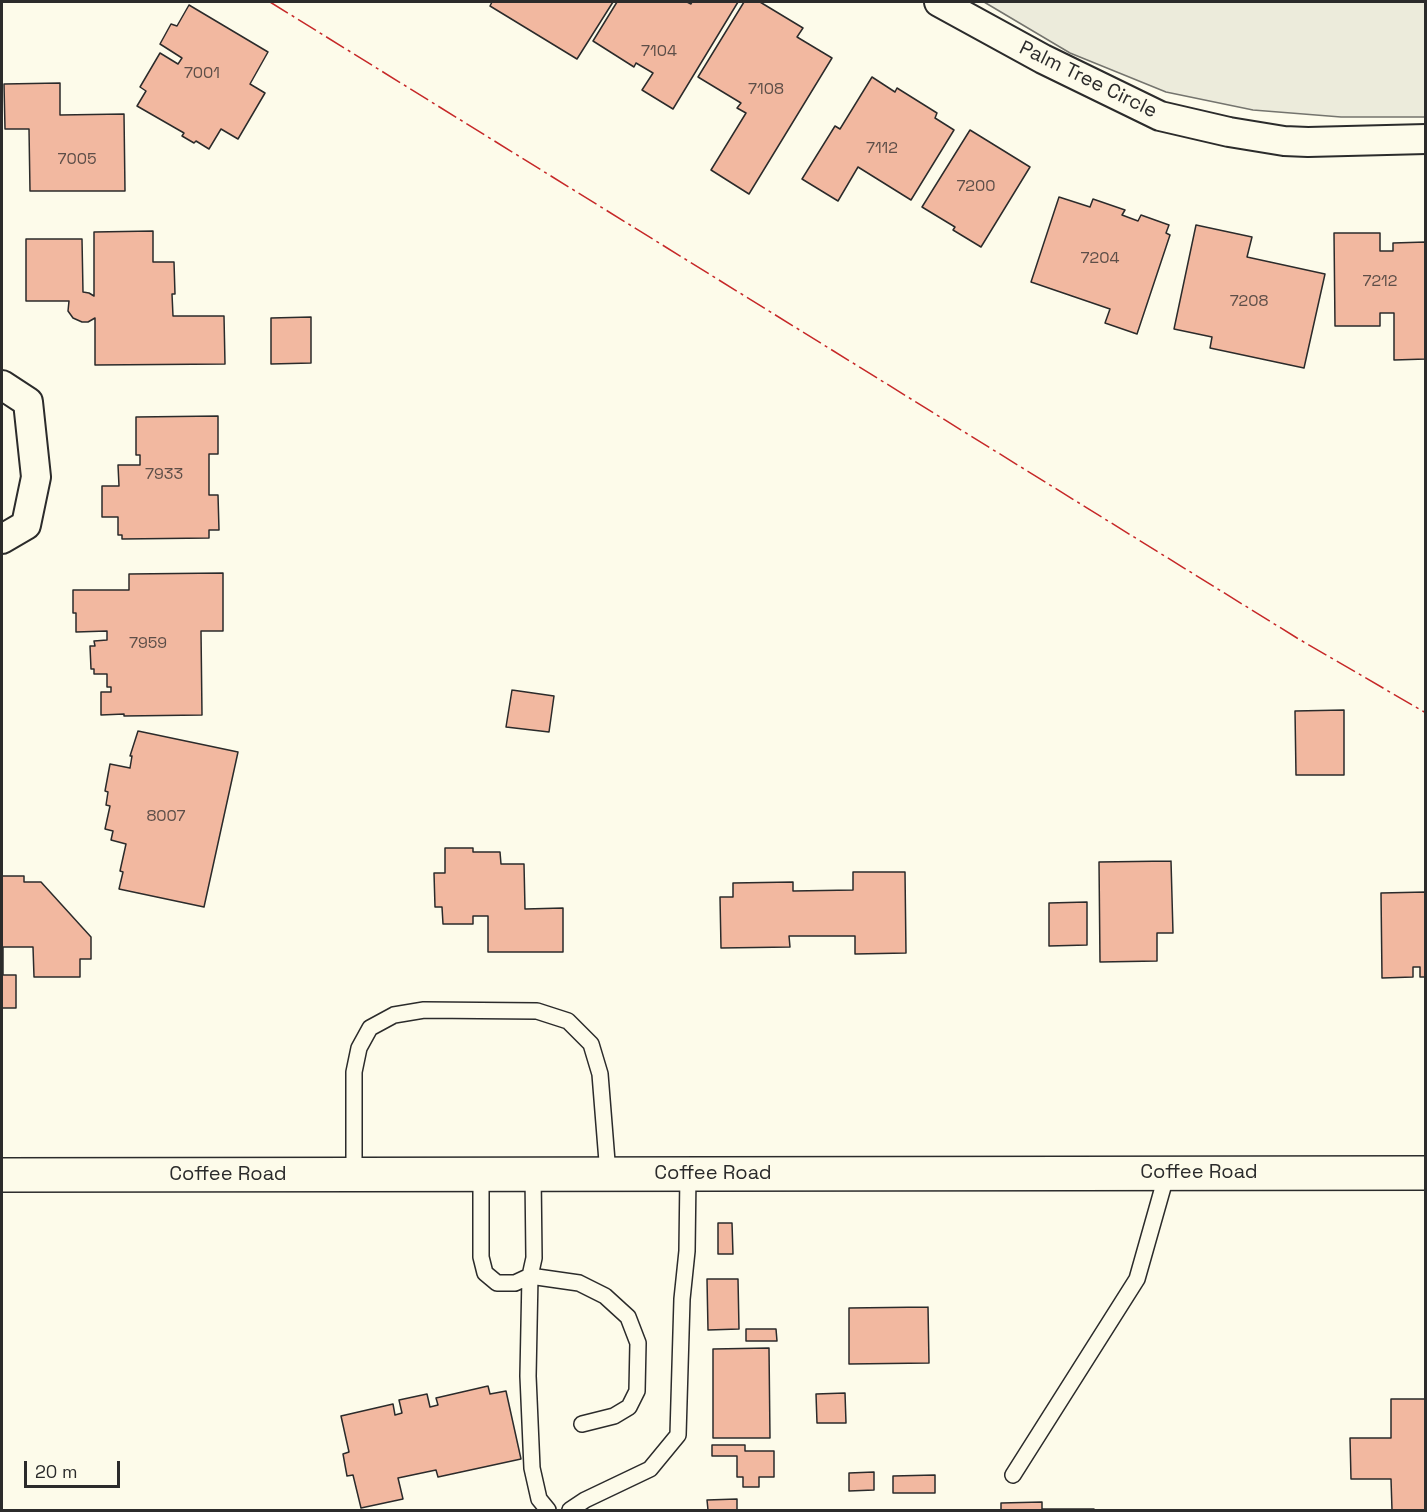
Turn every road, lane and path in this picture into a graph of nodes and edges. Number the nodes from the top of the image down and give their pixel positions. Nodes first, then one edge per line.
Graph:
1 (939, 2) edge
2 (1425, 139) edge
3 (2, 385) edge
4 (2, 539) edge
5 (1167, 1173) junction
6 (1425, 1173) edge
7 (481, 1174) junction
8 (533, 1174) junction
9 (608, 1174) junction
10 (688, 1174) junction
11 (2, 1175) edge
12 (354, 1175) junction
13 (530, 1276) junction
14 (582, 1424) dead end
15 (1012, 1475) dead end
16 (548, 1510) edge
17 (570, 1510) edge

1 - 2 street, Palm Tree Circle
3 - 4 street
5 - 6 main road, Coffee Road
5 - 10 main road, Coffee Road
5 - 15 lane
7 - 8 main road, Coffee Road
7 - 12 main road, Coffee Road
7 - 13 lane
8 - 9 main road, Coffee Road
8 - 13 lane
9 - 10 main road, Coffee Road
9 - 12 lane
10 - 17 lane
11 - 12 main road, Coffee Road
13 - 14 lane
13 - 16 lane

